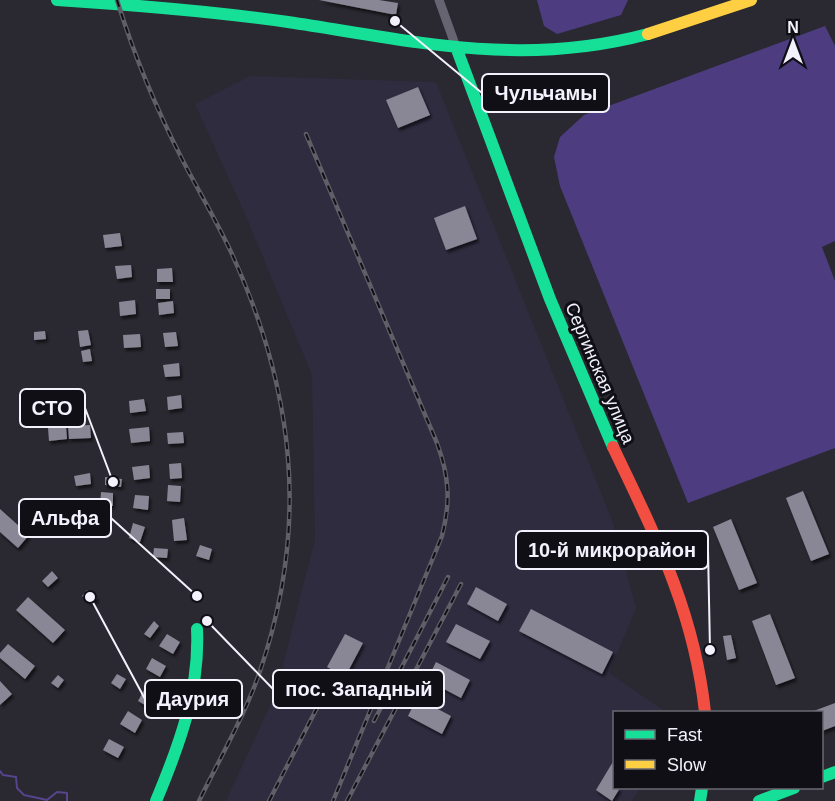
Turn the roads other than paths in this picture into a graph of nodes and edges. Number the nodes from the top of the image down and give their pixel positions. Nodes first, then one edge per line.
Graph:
1 (57, 0) edge
2 (439, 0) edge
3 (751, 0) edge
4 (456, 47) junction
5 (197, 629) dead end
6 (705, 711) edge
7 (791, 789) edge
8 (156, 801) edge
9 (759, 801) edge

1 - 4 main road
2 - 4 street
3 - 4 main road
4 - 6 main road, Сергинская улица
5 - 8 main road
7 - 9 main road

